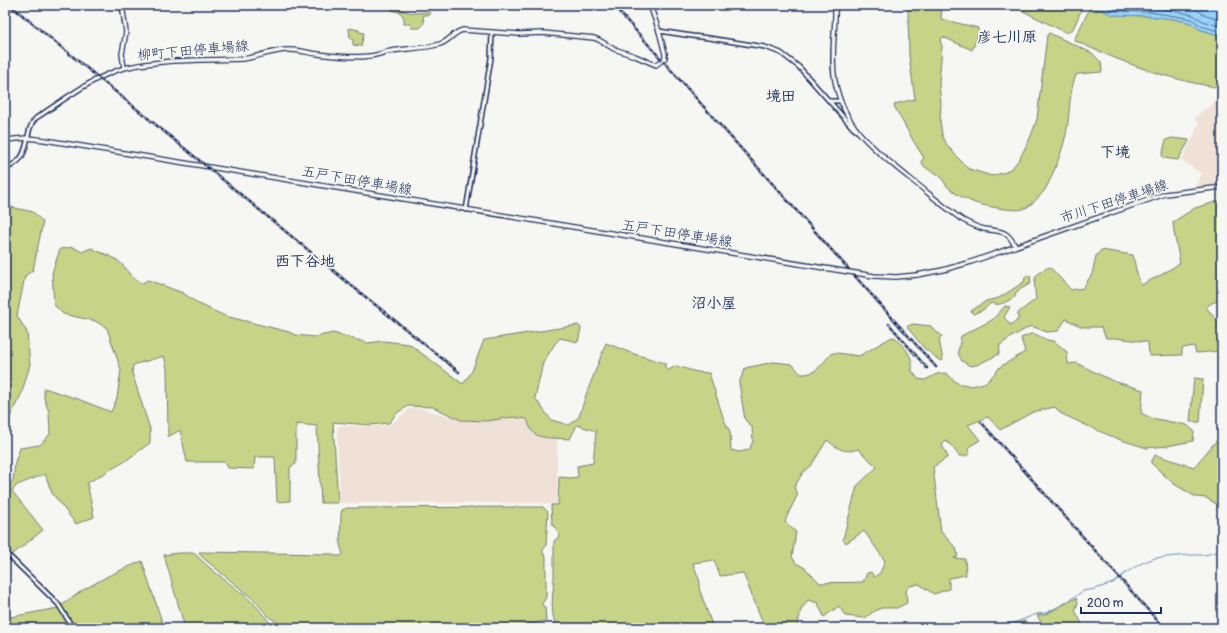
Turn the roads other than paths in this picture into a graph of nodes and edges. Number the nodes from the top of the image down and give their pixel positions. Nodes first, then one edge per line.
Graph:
1 (122, 5) edge
2 (650, 5) edge
3 (835, 5) edge
4 (659, 30) junction
5 (492, 32) junction
6 (124, 68) junction
7 (830, 101) junction
8 (840, 102) junction
9 (834, 106) junction
10 (858, 131) junction
11 (27, 138) junction
12 (5, 140) edge
13 (5, 170) edge
14 (1222, 186) edge
15 (466, 210) junction
16 (1015, 246) junction
17 (5, 552) edge
18 (73, 628) edge

1 - 6 main road, 柳町下田停車場線
2 - 4 main road, 柳町下田停車場線
3 - 8 main road
4 - 5 main road, 柳町下田停車場線
4 - 7 street
5 - 6 main road, 柳町下田停車場線
5 - 15 street
6 - 11 street
7 - 8 street
7 - 9 street
8 - 9 street
8 - 10 main road
9 - 10 street
10 - 16 main road
11 - 12 main road, 五戸下田停車場線
11 - 13 street
11 - 15 main road, 五戸下田停車場線
14 - 16 main road, 市川下田停車場線
15 - 16 main road, 五戸下田停車場線, bridge
17 - 18 street

